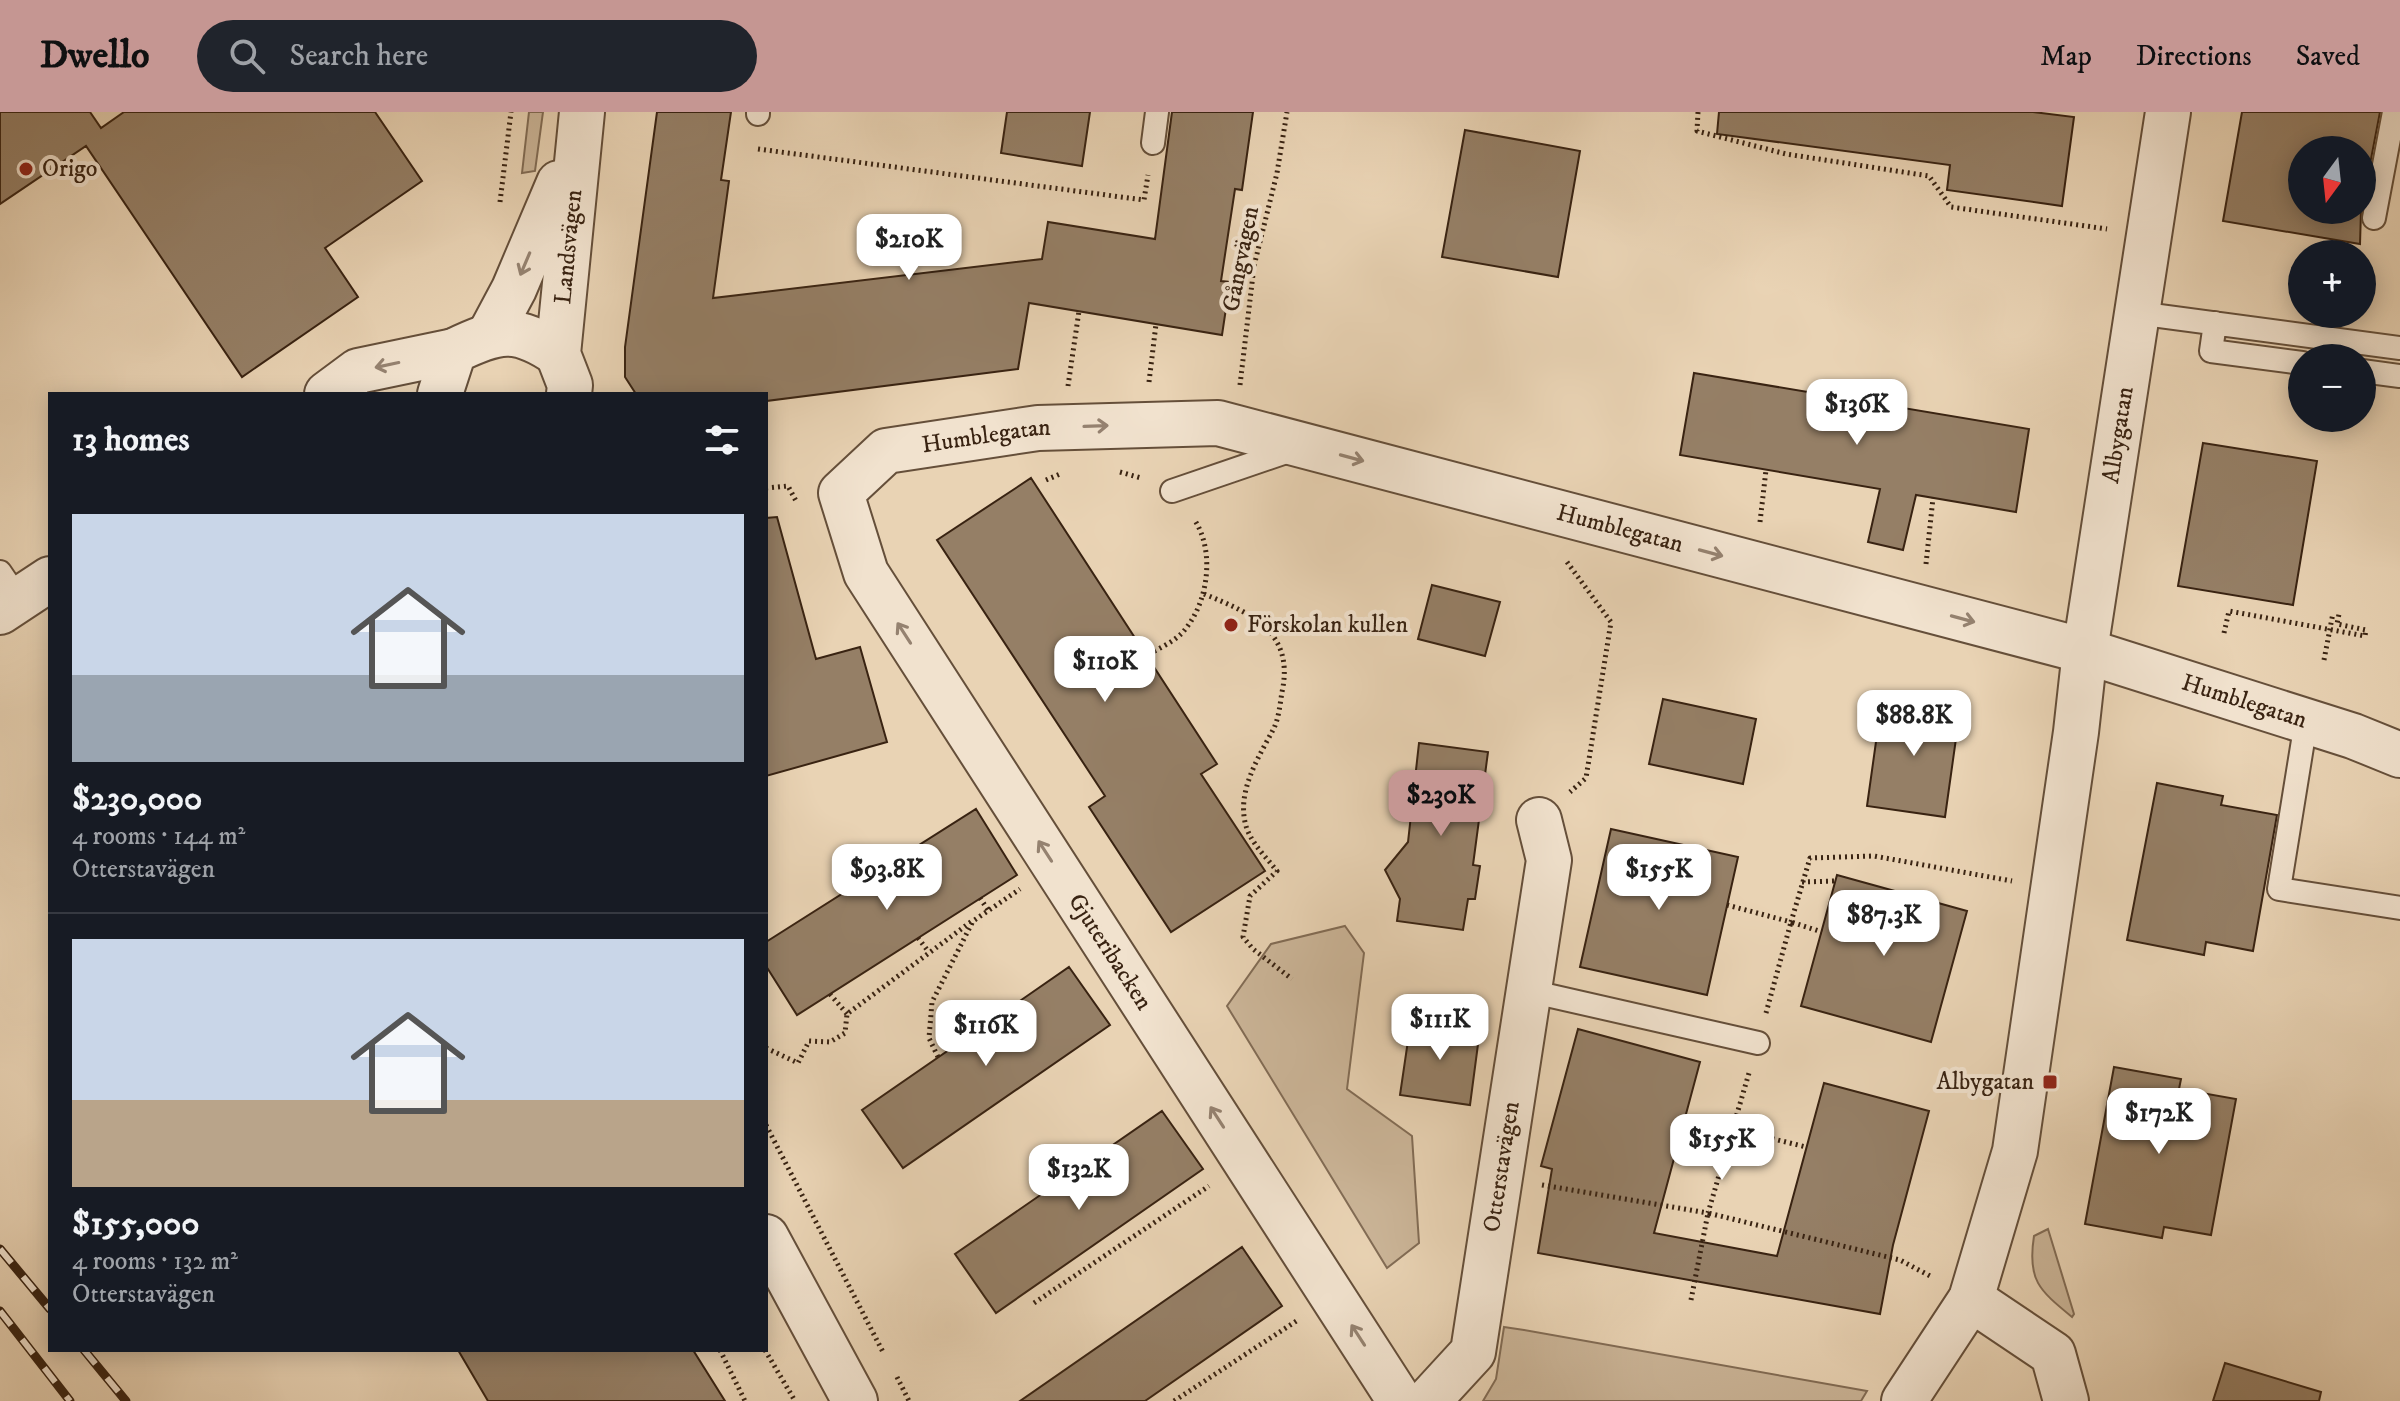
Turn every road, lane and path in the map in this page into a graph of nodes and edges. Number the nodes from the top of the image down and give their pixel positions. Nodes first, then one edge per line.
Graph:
1 (511, 112) edge
2 (1157, 112) edge
3 (1287, 112) edge
4 (1698, 112) edge
5 (2168, 112) edge
6 (2394, 112) edge
7 (758, 113) edge
8 (579, 126) edge
9 (1153, 143) joint
10 (499, 206) dead end
11 (2376, 207) edge
12 (2149, 235) junction
13 (1079, 311) dead end
14 (2137, 313) junction
15 (2215, 323) junction
16 (1156, 324) dead end
17 (472, 342) junction
18 (2400, 348) edge
19 (2288, 361) edge
20 (1150, 368) dead end
21 (1070, 369) dead end
22 (2376, 373) edge
23 (564, 374) edge
24 (2400, 376) edge
25 (330, 392) edge
26 (440, 392) edge
27 (1239, 400) dead end
28 (1304, 446) junction
29 (1106, 468) dead end
30 (1766, 470) dead end
31 (1067, 471) dead end
32 (1046, 480) dead end
33 (1172, 491) junction
34 (841, 493) joint
35 (1933, 498) dead end
36 (1758, 537) dead end
37 (1565, 559) dead end
38 (1925, 577) dead end
39 (1204, 594) junction
40 (2330, 630) junction
41 (2224, 633) dead end
42 (2085, 651) junction
43 (1149, 654) dead end
44 (2324, 660) dead end
45 (2306, 722) junction
46 (2400, 755) edge
47 (1539, 820) joint
48 (1836, 881) dead end
49 (1032, 882) dead end
50 (1802, 882) junction
51 (2021, 883) dead end
52 (980, 898) dead end
53 (1727, 905) dead end
54 (2400, 908) edge
55 (988, 910) junction
56 (973, 921) junction
57 (1791, 922) junction
58 (1822, 932) dead end
59 (918, 938) dead end
60 (928, 951) junction
61 (1292, 979) dead end
62 (1529, 991) junction
63 (830, 994) dead end
64 (847, 1014) junction
65 (1758, 1043) junction
66 (768, 1049) edge
67 (938, 1057) dead end
68 (1685, 1117) dead end
69 (1732, 1127) junction
70 (768, 1129) edge
71 (1806, 1147) dead end
72 (1500, 1178) junction
73 (1220, 1179) dead end
74 (1708, 1213) junction
75 (768, 1241) edge
76 (1971, 1299) junction
77 (1691, 1300) dead end
78 (1034, 1303) dead end
79 (1305, 1316) dead end
80 (721, 1352) edge
81 (766, 1352) edge
82 (888, 1361) dead end
83 (895, 1374) dead end
84 (745, 1401) edge
85 (795, 1401) edge
86 (855, 1401) edge
87 (909, 1401) edge
88 (1174, 1401) edge
89 (1400, 1401) edge
90 (1428, 1401) edge
91 (1904, 1401) edge
92 (2066, 1401) edge

1 - 10 path
2 - 9 lane
3 - 27 path, Gångvägen
4 - 12 path
5 - 12 street, Albygatan
6 - 11 lane
7 - 9 path
8 -> 17 street, Landsvägen
8 - 23 street, Landsvägen
12 - 14 street, Albygatan
13 - 21 path
14 - 15 lane
14 - 42 street, Albygatan
15 - 18 lane
15 - 19 lane
16 - 20 path
17 - 23 street, Landsvägen
17 -> 25 street
17 - 26 street, Landsvägen
22 - 24 lane
28 - 33 lane
34 -> 28 street, Humblegatan
28 -> 42 street, Humblegatan
29 - 33 path
30 - 36 path
31 - 32 path
33 - 39 path
89 -> 34 street, Gjuteribacken
35 - 38 path
37 - 47 path
39 - 43 path
39 - 61 path
40 - 40 path
40 - 41 path
40 - 44 path
42 - 45 street, Humblegatan
42 - 76 street, Albygatan
45 - 46 street, Humblegatan
45 - 54 lane
47 - 62 street, Otterstavägen
48 - 50 path
49 - 55 path
50 - 51 path
50 - 57 path
52 - 55 path
53 - 57 path
55 - 56 path
56 - 60 path
56 - 67 path
57 - 58 path
57 - 65 path
59 - 60 path
60 - 64 path
62 - 65 lane
62 - 72 street, Otterstavägen
63 - 64 path
64 - 66 path
65 - 69 path
68 - 69 path
69 - 71 path
69 - 74 path
70 - 82 path
72 - 74 path
72 - 90 street, Otterstavägen
73 - 78 path
74 - 76 path
74 - 77 path
75 - 86 street
76 - 91 street, Albygatan
76 - 92 street
79 - 88 path
80 - 84 path
81 - 85 path
83 - 87 path

